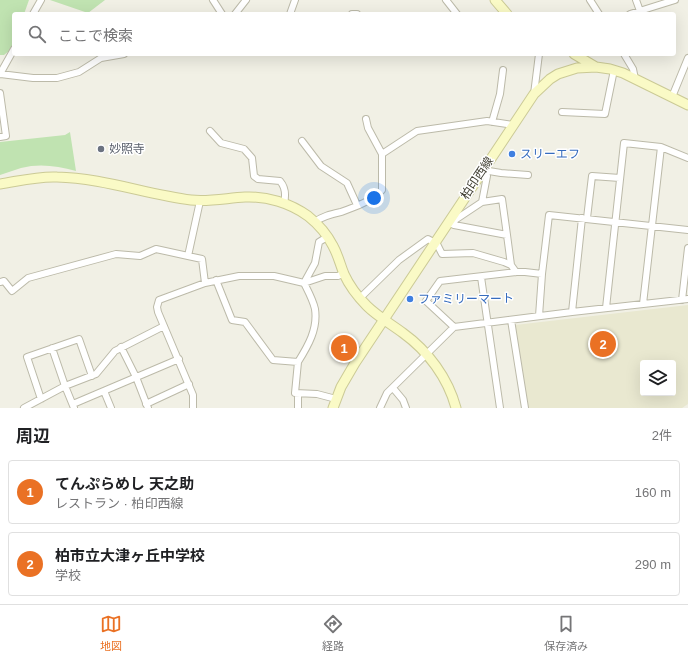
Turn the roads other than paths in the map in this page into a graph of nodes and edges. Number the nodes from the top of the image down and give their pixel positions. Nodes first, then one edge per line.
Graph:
1 (41, 0) edge
2 (213, 0) edge
3 (246, 0) edge
4 (295, 0) edge
5 (446, 0) edge
6 (496, 0) edge
7 (590, 0) edge
8 (636, 0) edge
9 (674, 0) edge
10 (640, 11) junction
11 (34, 12) edge
12 (221, 12) edge
13 (237, 12) edge
14 (291, 12) edge
15 (455, 12) edge
16 (505, 12) edge
17 (598, 12) edge
18 (637, 12) edge
19 (12, 53) edge
20 (112, 56) edge
21 (539, 56) edge
22 (581, 56) edge
23 (625, 56) edge
24 (688, 58) edge
25 (596, 66) junction
26 (503, 70) dead end
27 (614, 70) junction
28 (0, 74) edge
29 (635, 79) junction
30 (0, 93) edge
31 (534, 94) junction
32 (672, 97) junction
33 (688, 105) edge
34 (562, 112) dead end
35 (366, 119) dead end
36 (492, 122) junction
37 (513, 125) junction
38 (210, 132) dead end
39 (0, 137) edge
40 (302, 140) dead end
41 (660, 147) junction
42 (382, 154) junction
43 (688, 158) edge
44 (483, 170) junction
45 (528, 175) dead end
46 (620, 178) junction
47 (0, 184) edge
48 (200, 201) junction
49 (482, 202) junction
50 (284, 203) junction
51 (357, 205) junction
52 (584, 218) junction
53 (315, 222) junction
54 (615, 222) junction
55 (451, 224) junction
56 (652, 226) junction
57 (688, 230) edge
58 (507, 235) junction
59 (327, 237) junction
60 (434, 243) junction
61 (688, 248) edge
62 (188, 256) junction
63 (511, 265) junction
64 (516, 272) junction
65 (344, 273) junction
66 (542, 274) junction
67 (481, 276) junction
68 (216, 280) junction
69 (0, 282) edge
70 (206, 282) junction
71 (304, 283) junction
72 (360, 298) junction
73 (685, 299) edge
74 (642, 304) junction
75 (606, 308) junction
76 (572, 312) junction
77 (539, 316) junction
78 (384, 319) junction
79 (511, 320) junction
80 (487, 322) junction
81 (164, 326) junction
82 (454, 327) junction
83 (121, 347) junction
84 (52, 348) junction
85 (427, 355) junction
86 (179, 359) junction
87 (298, 362) junction
88 (92, 376) junction
89 (136, 377) junction
90 (189, 384) junction
91 (64, 386) junction
92 (393, 388) junction
93 (104, 391) junction
94 (298, 393) junction
95 (41, 399) junction
96 (334, 403) edge
97 (73, 406) edge
98 (147, 406) edge
99 (24, 408) edge
100 (111, 408) edge
101 (193, 408) edge
102 (298, 408) edge
103 (380, 408) edge
104 (406, 408) edge
105 (456, 408) edge
106 (500, 408) edge
107 (525, 408) edge

1 - 11 street
2 - 12 street
3 - 13 street
4 - 14 street
5 - 15 street
6 - 16 street
7 - 17 street
8 - 10 street
9 - 10 street
10 - 18 street
19 - 28 street
20 - 28 street
21 - 31 street
22 - 25 street
23 - 29 street
24 - 32 street
25 - 27 street, 柏印西線
25 - 31 street, 柏印西線
26 - 36 street
27 - 29 street, 柏印西線
27 - 34 street
29 - 32 street, 柏印西線
30 - 39 street
31 - 37 street, 柏印西線
32 - 33 street, 柏印西線
35 - 42 street
36 - 37 street
36 - 42 street
37 - 44 street, 柏印西線
38 - 50 street
40 - 51 street
41 - 43 street
41 - 46 street
41 - 56 street
42 - 51 street
44 - 45 street
44 - 49 street
44 - 55 street, 柏印西線
46 - 52 street
46 - 54 street
47 - 48 street
48 - 50 street
48 - 62 street
49 - 55 street
49 - 58 street
50 - 53 street
51 - 53 street
52 - 54 street
52 - 66 street
52 - 76 street
53 - 59 street
54 - 56 street
54 - 75 street
55 - 58 street
55 - 60 street, 柏印西線
56 - 57 street
56 - 74 street
58 - 63 street
59 - 65 street
59 - 71 street
60 - 63 street
60 - 72 street
60 - 78 street, 柏印西線
61 - 73 street
62 - 69 street
62 - 70 street
63 - 64 street
64 - 66 street
64 - 67 street
65 - 71 street
65 - 72 street
66 - 77 street
67 - 80 street
67 - 82 street
68 - 70 street
68 - 71 street
68 - 87 street
70 - 81 street
71 - 87 street
72 - 78 street
73 - 74 street
74 - 75 street
75 - 76 street
76 - 77 street
77 - 79 street
78 - 85 street
78 - 96 street, 柏印西線
79 - 80 street
79 - 107 street
80 - 82 street
80 - 106 street
81 - 83 street
81 - 86 street
82 - 85 street
83 - 88 street
83 - 89 street
84 - 88 street
84 - 91 street
84 - 95 street
85 - 92 street
85 - 105 street
86 - 89 street
86 - 90 street
87 - 94 street
88 - 91 street
89 - 93 street
89 - 98 street
90 - 98 street
90 - 101 street
91 - 95 street
91 - 97 street
92 - 103 street
92 - 104 street
93 - 97 street
93 - 100 street
94 - 96 street
94 - 102 street
95 - 99 street

